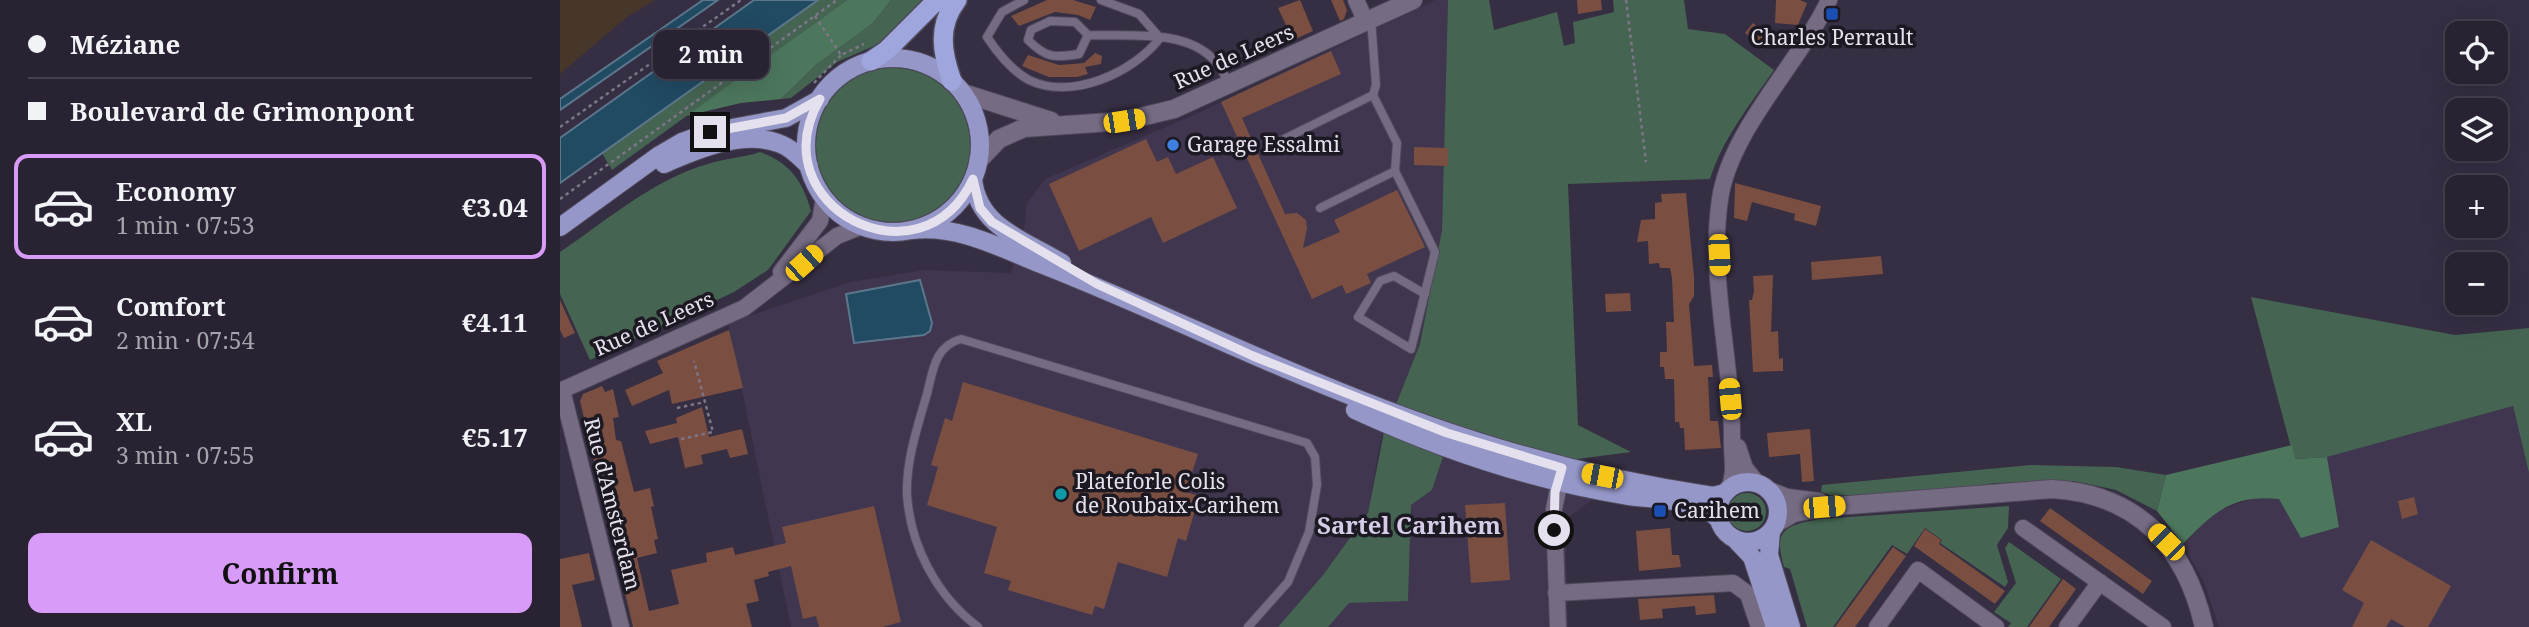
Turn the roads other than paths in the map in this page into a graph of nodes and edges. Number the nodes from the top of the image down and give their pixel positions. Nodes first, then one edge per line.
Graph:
1 (937, 0) edge
2 (957, 0) edge
3 (1024, 0) edge
4 (1101, 0) edge
5 (1356, 0) edge
6 (1413, 0) edge
7 (1829, 0) edge
8 (1368, 21) junction
9 (1088, 36) junction
10 (1160, 38) junction
11 (868, 52) junction
12 (1230, 84) junction
13 (957, 87) junction
14 (814, 95) junction
15 (1373, 95) junction
16 (1065, 124) junction
17 (1280, 141) dead end
18 (978, 161) junction
19 (809, 166) junction
20 (1395, 172) junction
21 (973, 179) junction
22 (608, 194) junction
23 (824, 198) junction
24 (1321, 208) dead end
25 (862, 226) junction
26 (560, 227) edge
27 (912, 230) junction
28 (1097, 284) junction
29 (765, 293) junction
30 (1425, 294) junction
31 (561, 391) edge
32 (1733, 424) junction
33 (1560, 475) junction
34 (1763, 487) junction
35 (1727, 491) junction
36 (1847, 505) junction
37 (1720, 521) junction
38 (1774, 527) junction
39 (2023, 528) dead end
40 (1735, 539) junction
41 (2100, 582) junction
42 (1556, 593) junction
43 (1886, 624) edge
44 (621, 627) edge
45 (978, 627) edge
46 (1248, 627) edge
47 (1558, 627) edge
48 (1759, 627) edge
49 (1775, 627) edge
50 (1791, 627) edge
51 (1996, 627) edge
52 (2067, 627) edge
53 (2163, 627) edge
54 (2204, 627) edge

1 - 11 highway
2 - 13 highway
3 - 10 lane
4 - 10 lane
5 - 8 street
6 - 8 street, Rue de Leers
7 - 32 street
8 - 12 street, Rue de Leers
8 - 15 lane
9 - 9 lane
9 - 10 lane
10 - 12 lane
11 - 13 main road
11 - 14 main road
12 - 16 street, Rue de Leers
13 - 16 street, Rue de Leers
13 - 18 main road
14 - 19 main road
14 - 22 main road
15 - 17 lane
15 - 20 lane
16 - 18 street, Rue de Leers
18 - 21 main road
19 - 22 main road
19 - 23 main road
20 - 24 lane
20 - 30 lane
21 - 27 main road
21 - 28 main road
22 - 26 main road
23 - 25 main road
23 - 29 street, Rue de Leers
25 - 27 main road
25 - 29 street, Rue de Leers
27 - 28 main road
28 - 33 main road
29 - 31 street, Rue de Leers
30 - 30 lane
31 - 44 street, Rue d'Amsterdam
32 - 34 street
32 - 35 street
33 - 35 main road
33 - 37 main road
33 - 42 street
34 - 35 main road
34 - 36 street
34 - 38 main road
35 - 37 main road
36 - 38 street
36 - 54 street
37 - 40 main road
38 - 40 main road
38 - 50 main road
39 - 41 street
40 - 49 main road
41 - 52 street
41 - 53 street
42 - 47 street
42 - 48 street
43 - 51 street
45 - 46 lane

